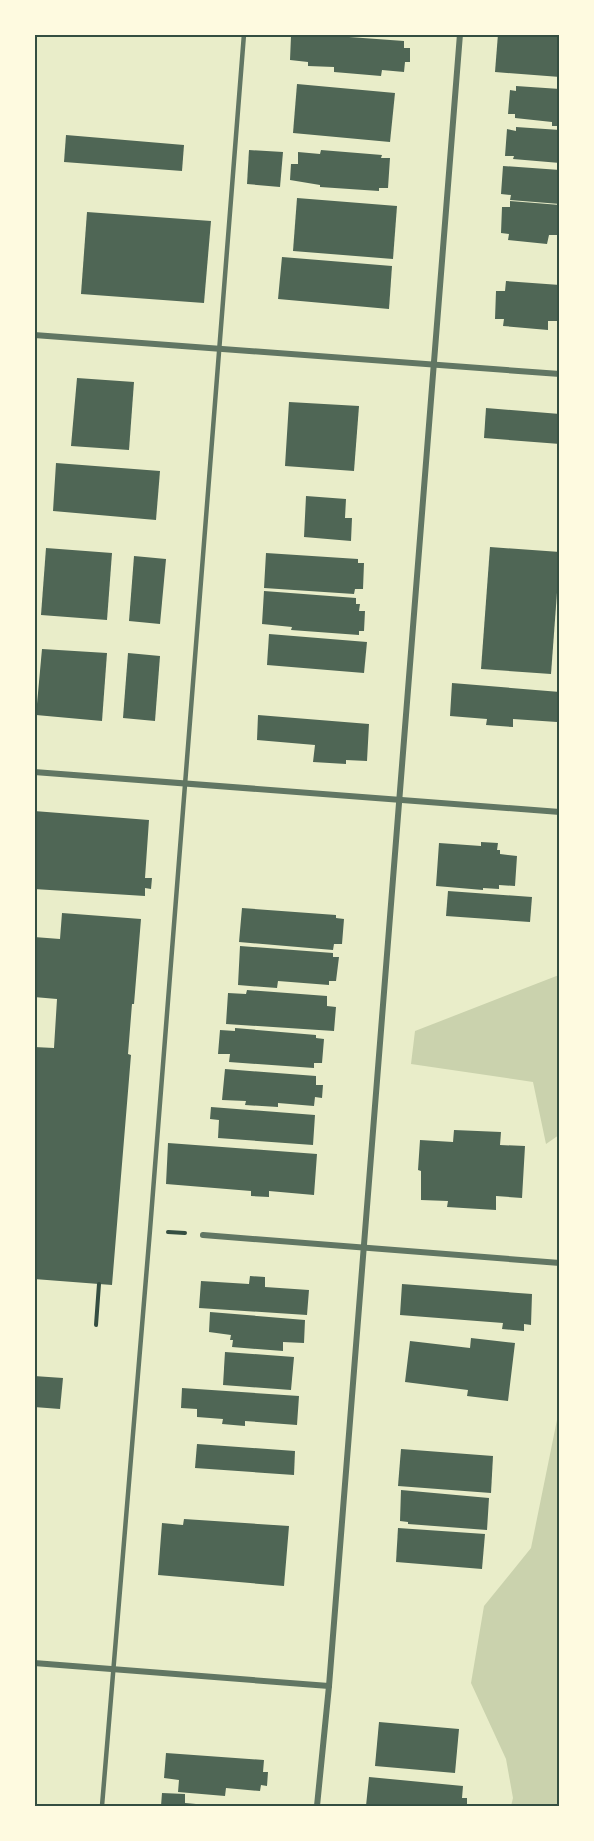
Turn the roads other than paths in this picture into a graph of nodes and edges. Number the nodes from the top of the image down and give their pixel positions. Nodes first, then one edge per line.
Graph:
1 (244, 34) edge
2 (460, 34) edge
3 (34, 335) edge
4 (220, 348) junction
5 (433, 364) junction
6 (560, 374) edge
7 (34, 772) edge
8 (184, 783) junction
9 (398, 801) junction
10 (560, 812) edge
11 (203, 1235) road end
12 (363, 1248) junction
13 (560, 1263) edge
14 (34, 1663) edge
15 (114, 1669) junction
16 (328, 1686) junction
17 (102, 1806) edge
18 (317, 1806) edge

1 - 4 lane
2 - 5 street
3 - 4 street
4 - 5 street
4 - 8 lane
5 - 6 street
5 - 9 street
7 - 8 street
8 - 9 street
8 - 15 lane
9 - 10 street
9 - 12 street
11 - 12 street
12 - 13 street
12 - 16 street
14 - 15 street
15 - 16 street
15 - 17 lane
16 - 18 street

